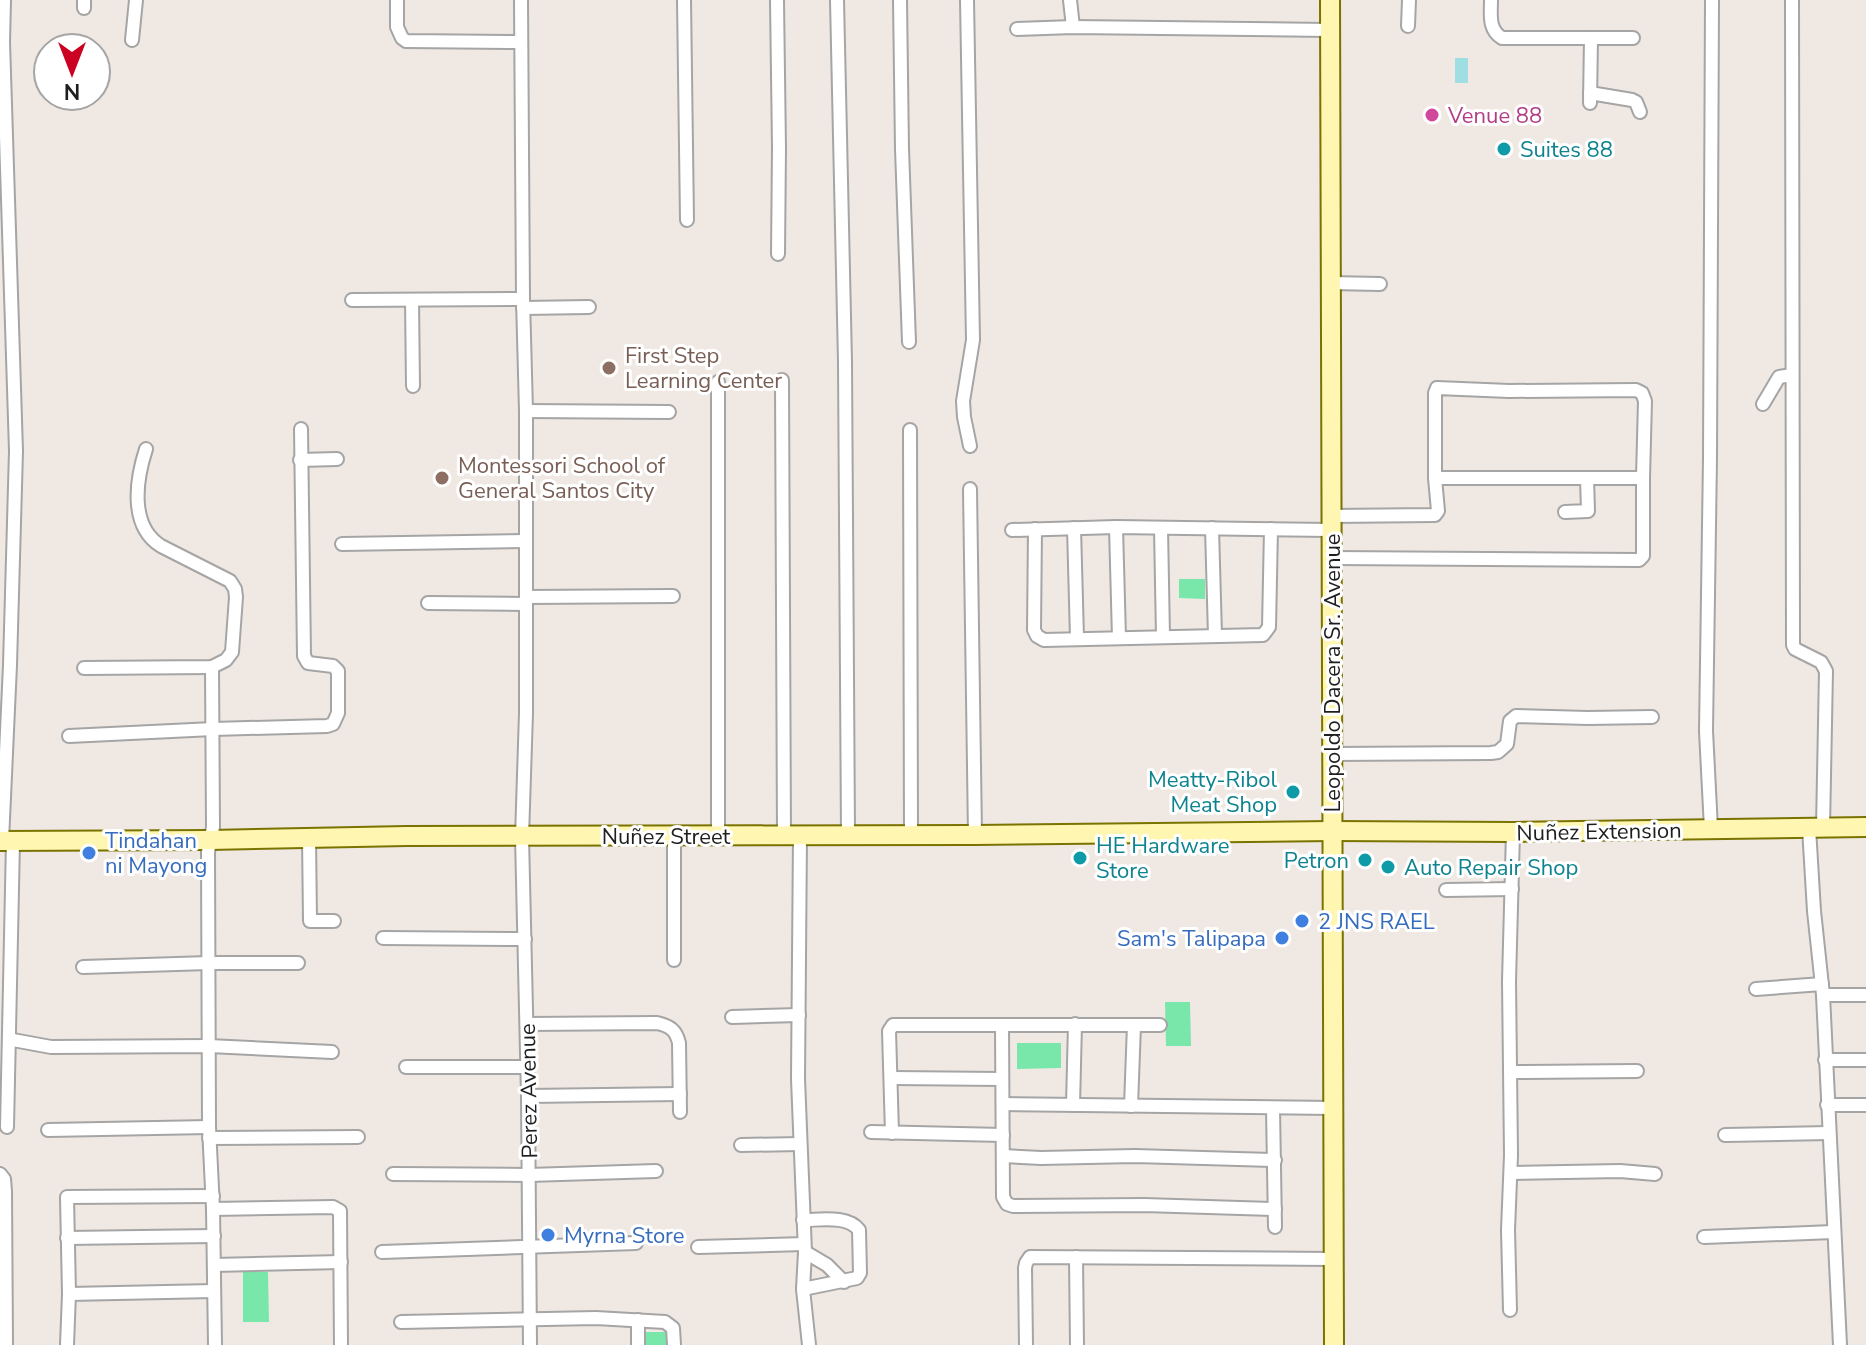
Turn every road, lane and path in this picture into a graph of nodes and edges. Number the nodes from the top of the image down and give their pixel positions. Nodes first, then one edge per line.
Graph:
1 (4, 0) edge
2 (136, 0) edge
3 (397, 0) edge
4 (521, 0) edge
5 (684, 0) edge
6 (777, 0) edge
7 (837, 0) edge
8 (900, 0) edge
9 (967, 0) edge
10 (1070, 0) edge
11 (1330, 0) edge
12 (1409, 0) edge
13 (1491, 0) edge
14 (1712, 0) edge
15 (1792, 0) edge
16 (1408, 26) dead end
17 (1073, 27) junction
18 (1017, 29) dead end
19 (1330, 30) junction
20 (1591, 38) junction
21 (1633, 38) dead end
22 (132, 40) dead end
23 (2, 42) edge
24 (521, 42) junction
25 (1640, 112) dead end
26 (3, 116) edge
27 (4, 179) edge
28 (687, 220) dead end
29 (5, 246) edge
30 (778, 254) dead end
31 (1330, 283) junction
32 (1380, 284) dead end
33 (352, 300) dead end
34 (412, 300) junction
35 (523, 304) junction
36 (589, 307) dead end
37 (6, 310) edge
38 (909, 342) dead end
39 (7, 365) edge
40 (1792, 375) junction
41 (782, 380) dead end
42 (718, 382) dead end
43 (413, 386) dead end
44 (1763, 404) dead end
45 (526, 411) junction
46 (669, 412) dead end
47 (301, 429) dead end
48 (910, 430) dead end
49 (970, 446) dead end
50 (146, 449) dead end
51 (0, 450) edge
52 (16, 451) junction
53 (337, 459) dead end
54 (300, 460) junction
55 (1435, 478) junction
56 (1587, 478) junction
57 (1643, 478) junction
58 (970, 489) dead end
59 (1565, 512) dead end
60 (1331, 523) junction
61 (1116, 527) junction
62 (1074, 528) junction
63 (1161, 528) junction
64 (1212, 528) junction
65 (1035, 529) junction
66 (1271, 529) junction
67 (1012, 530) dead end
68 (526, 541) junction
69 (342, 544) dead end
70 (1331, 558) junction
71 (673, 596) dead end
72 (526, 600) junction
73 (428, 603) dead end
74 (1215, 636) junction
75 (1163, 637) junction
76 (1077, 638) junction
77 (1119, 638) junction
78 (212, 667) junction
79 (84, 668) dead end
80 (1652, 717) dead end
81 (213, 729) junction
82 (69, 736) dead end
83 (1332, 754) junction
84 (1866, 827) edge
85 (1816, 828) junction
86 (1711, 829) junction
87 (1332, 831) junction
88 (1513, 832) junction
89 (848, 835) junction
90 (911, 835) junction
91 (975, 835) junction
92 (674, 836) junction
93 (718, 836) junction
94 (792, 836) junction
95 (309, 837) junction
96 (522, 837) junction
97 (210, 840) junction
98 (5, 841) edge
99 (1512, 889) junction
100 (1446, 890) dead end
101 (334, 921) dead end
102 (383, 938) dead end
103 (525, 939) junction
104 (674, 960) dead end
105 (208, 963) junction
106 (298, 963) dead end
107 (83, 967) dead end
108 (1756, 989) dead end
109 (1822, 990) junction
110 (1866, 995) edge
111 (799, 1015) junction
112 (732, 1017) dead end
113 (527, 1024) junction
114 (1075, 1024) junction
115 (1134, 1025) junction
116 (1160, 1025) dead end
117 (1002, 1026) junction
118 (13, 1040) dead end
119 (209, 1046) junction
120 (332, 1052) dead end
121 (1825, 1060) junction
122 (1866, 1060) edge
123 (406, 1067) dead end
124 (528, 1067) junction
125 (1637, 1071) dead end
126 (1511, 1072) junction
127 (891, 1078) junction
128 (1002, 1079) junction
129 (680, 1094) junction
130 (528, 1096) junction
131 (1003, 1104) junction
132 (1073, 1105) junction
133 (1827, 1105) junction
134 (1866, 1105) edge
135 (1131, 1106) junction
136 (1273, 1108) junction
137 (1333, 1108) junction
138 (680, 1112) dead end
139 (7, 1127) dead end
140 (48, 1130) dead end
141 (871, 1132) dead end
142 (209, 1133) junction
143 (892, 1133) junction
144 (1829, 1133) junction
145 (1003, 1135) junction
146 (1725, 1135) dead end
147 (358, 1137) dead end
148 (800, 1144) junction
149 (741, 1145) dead end
150 (1003, 1156) junction
151 (1275, 1160) junction
152 (656, 1171) dead end
153 (1511, 1173) junction
154 (0, 1174) edge
155 (393, 1174) dead end
156 (1655, 1174) dead end
157 (529, 1175) junction
158 (213, 1203) junction
159 (1275, 1209) junction
160 (803, 1220) junction
161 (1275, 1227) dead end
162 (1833, 1232) junction
163 (214, 1236) junction
164 (1704, 1237) dead end
165 (67, 1238) junction
166 (636, 1243) dead end
167 (530, 1246) junction
168 (698, 1247) dead end
169 (804, 1248) junction
170 (382, 1252) dead end
171 (1076, 1257) junction
172 (1334, 1259) junction
173 (341, 1262) junction
174 (214, 1265) junction
175 (844, 1282) junction
176 (803, 1289) junction
177 (214, 1291) junction
178 (69, 1294) junction
179 (1510, 1310) dead end
180 (530, 1319) junction
181 (638, 1320) junction
182 (401, 1322) dead end
183 (6, 1345) edge
184 (67, 1345) edge
185 (215, 1345) edge
186 (341, 1345) edge
187 (530, 1345) edge
188 (638, 1345) edge
189 (674, 1345) edge
190 (809, 1345) edge
191 (1026, 1345) edge
192 (1077, 1345) edge
193 (1334, 1345) edge
194 (1840, 1345) edge

1 - 23 street
2 - 22 street
3 - 24 street
4 - 24 street, Perez Avenue
5 - 28 street
6 - 30 street
7 - 89 street
8 - 38 street
9 - 49 street
10 - 17 street
11 - 19 street, Leopoldo Dacera Sr. Avenue
12 - 16 street
13 - 20 street
14 - 86 street
15 - 40 street
17 - 18 street
17 - 19 street
19 - 31 street, Leopoldo Dacera Sr. Avenue
20 - 21 street
20 - 25 street
23 - 26 street
24 - 35 street, Perez Avenue
26 - 27 street
27 - 29 street
29 - 37 street
31 - 32 street
31 - 60 street, Leopoldo Dacera Sr. Avenue
33 - 34 street
34 - 35 street
34 - 43 street
35 - 36 street
35 - 45 street, Perez Avenue
37 - 39 street
39 - 52 street
40 - 44 street
40 - 85 street
41 - 94 street
42 - 93 street
45 - 46 street
45 - 68 street, Perez Avenue
47 - 54 street
48 - 90 street
50 - 78 street
51 - 52 street
52 - 98 street
53 - 54 street
54 - 81 street
55 - 56 street
55 - 57 street
55 - 60 street
56 - 57 street
56 - 59 street
57 - 70 street
58 - 91 street
60 - 66 street
60 - 70 street, Leopoldo Dacera Sr. Avenue
61 - 62 street
61 - 63 street
61 - 77 street
62 - 65 street
62 - 76 street
63 - 64 street
63 - 75 street
64 - 66 street
64 - 74 street
65 - 67 street
65 - 76 street
66 - 74 street
68 - 69 street
68 - 72 street, Perez Avenue
70 - 83 street, Leopoldo Dacera Sr. Avenue
71 - 72 street
72 - 73 street
72 - 96 street, Perez Avenue
74 - 75 street
75 - 77 street
76 - 77 street
78 - 79 street
78 - 81 street
80 - 83 street
81 - 82 street
81 - 97 street
83 - 87 street, Leopoldo Dacera Sr. Avenue
84 - 85 street, Nuñez Extension
85 - 86 street, Nuñez Extension
85 - 109 street
86 - 88 street, Nuñez Extension
87 - 88 street, Nuñez Extension
87 - 91 street, Nuñez Street
87 - 137 street, Leopoldo Dacera Sr. Avenue
88 - 99 street
89 - 90 street, Nuñez Street
89 - 94 street, Nuñez Street
90 - 91 street, Nuñez Street
92 - 93 street, Nuñez Street
92 - 96 street, Nuñez Street
92 - 104 street
93 - 94 street, Nuñez Street
94 - 111 street
95 - 96 street, Nuñez Street
95 - 97 street, Nuñez Street
95 - 101 street
96 - 103 street, Perez Avenue
97 - 98 street, Nuñez Street
97 - 105 street
98 - 139 street
99 - 100 street
99 - 126 street
102 - 103 street
103 - 113 street, Perez Avenue
105 - 106 street
105 - 107 street
105 - 119 street
108 - 109 street
109 - 110 street
109 - 121 street
111 - 112 street
111 - 148 street
113 - 124 street, Perez Avenue
113 - 129 street
114 - 115 street
114 - 117 street
114 - 132 street
115 - 116 street
115 - 135 street
117 - 127 street
117 - 128 street
118 - 119 street
119 - 120 street
119 - 142 street
121 - 122 street
121 - 133 street
123 - 124 street
124 - 130 street, Perez Avenue
125 - 126 street
126 - 153 street
127 - 128 street
127 - 143 street
128 - 131 street
129 - 130 street
129 - 138 street
130 - 157 street, Perez Avenue
131 - 132 street
131 - 145 street
132 - 135 street
133 - 134 street
133 - 144 street
135 - 136 street
136 - 137 street
136 - 151 street
137 - 172 street, Leopoldo Dacera Sr. Avenue
140 - 142 street
141 - 143 street
142 - 147 street
142 - 158 street
143 - 145 street
144 - 146 street
144 - 162 street
145 - 150 street
148 - 149 street
148 - 160 street
150 - 151 street
150 - 159 street
151 - 159 street
152 - 157 street
153 - 156 street
153 - 179 street
154 - 183 street
155 - 157 street
157 - 167 street, Perez Avenue
158 - 163 street
158 - 165 street
158 - 173 street
159 - 161 street
160 - 169 street
160 - 175 street
162 - 164 street
162 - 194 street
163 - 165 street
163 - 174 street
165 - 178 street
166 - 167 street
167 - 170 street
167 - 180 street, Perez Avenue
168 - 169 street
169 - 175 street
169 - 176 street
171 - 172 street
171 - 191 street
171 - 192 street
172 - 193 street, Leopoldo Dacera Sr. Avenue
173 - 174 street
173 - 186 street
174 - 177 street
175 - 176 street
176 - 190 street
177 - 178 street
177 - 185 street
178 - 184 street
180 - 181 street
180 - 182 street
180 - 187 street, Perez Avenue
181 - 188 street
181 - 189 street

